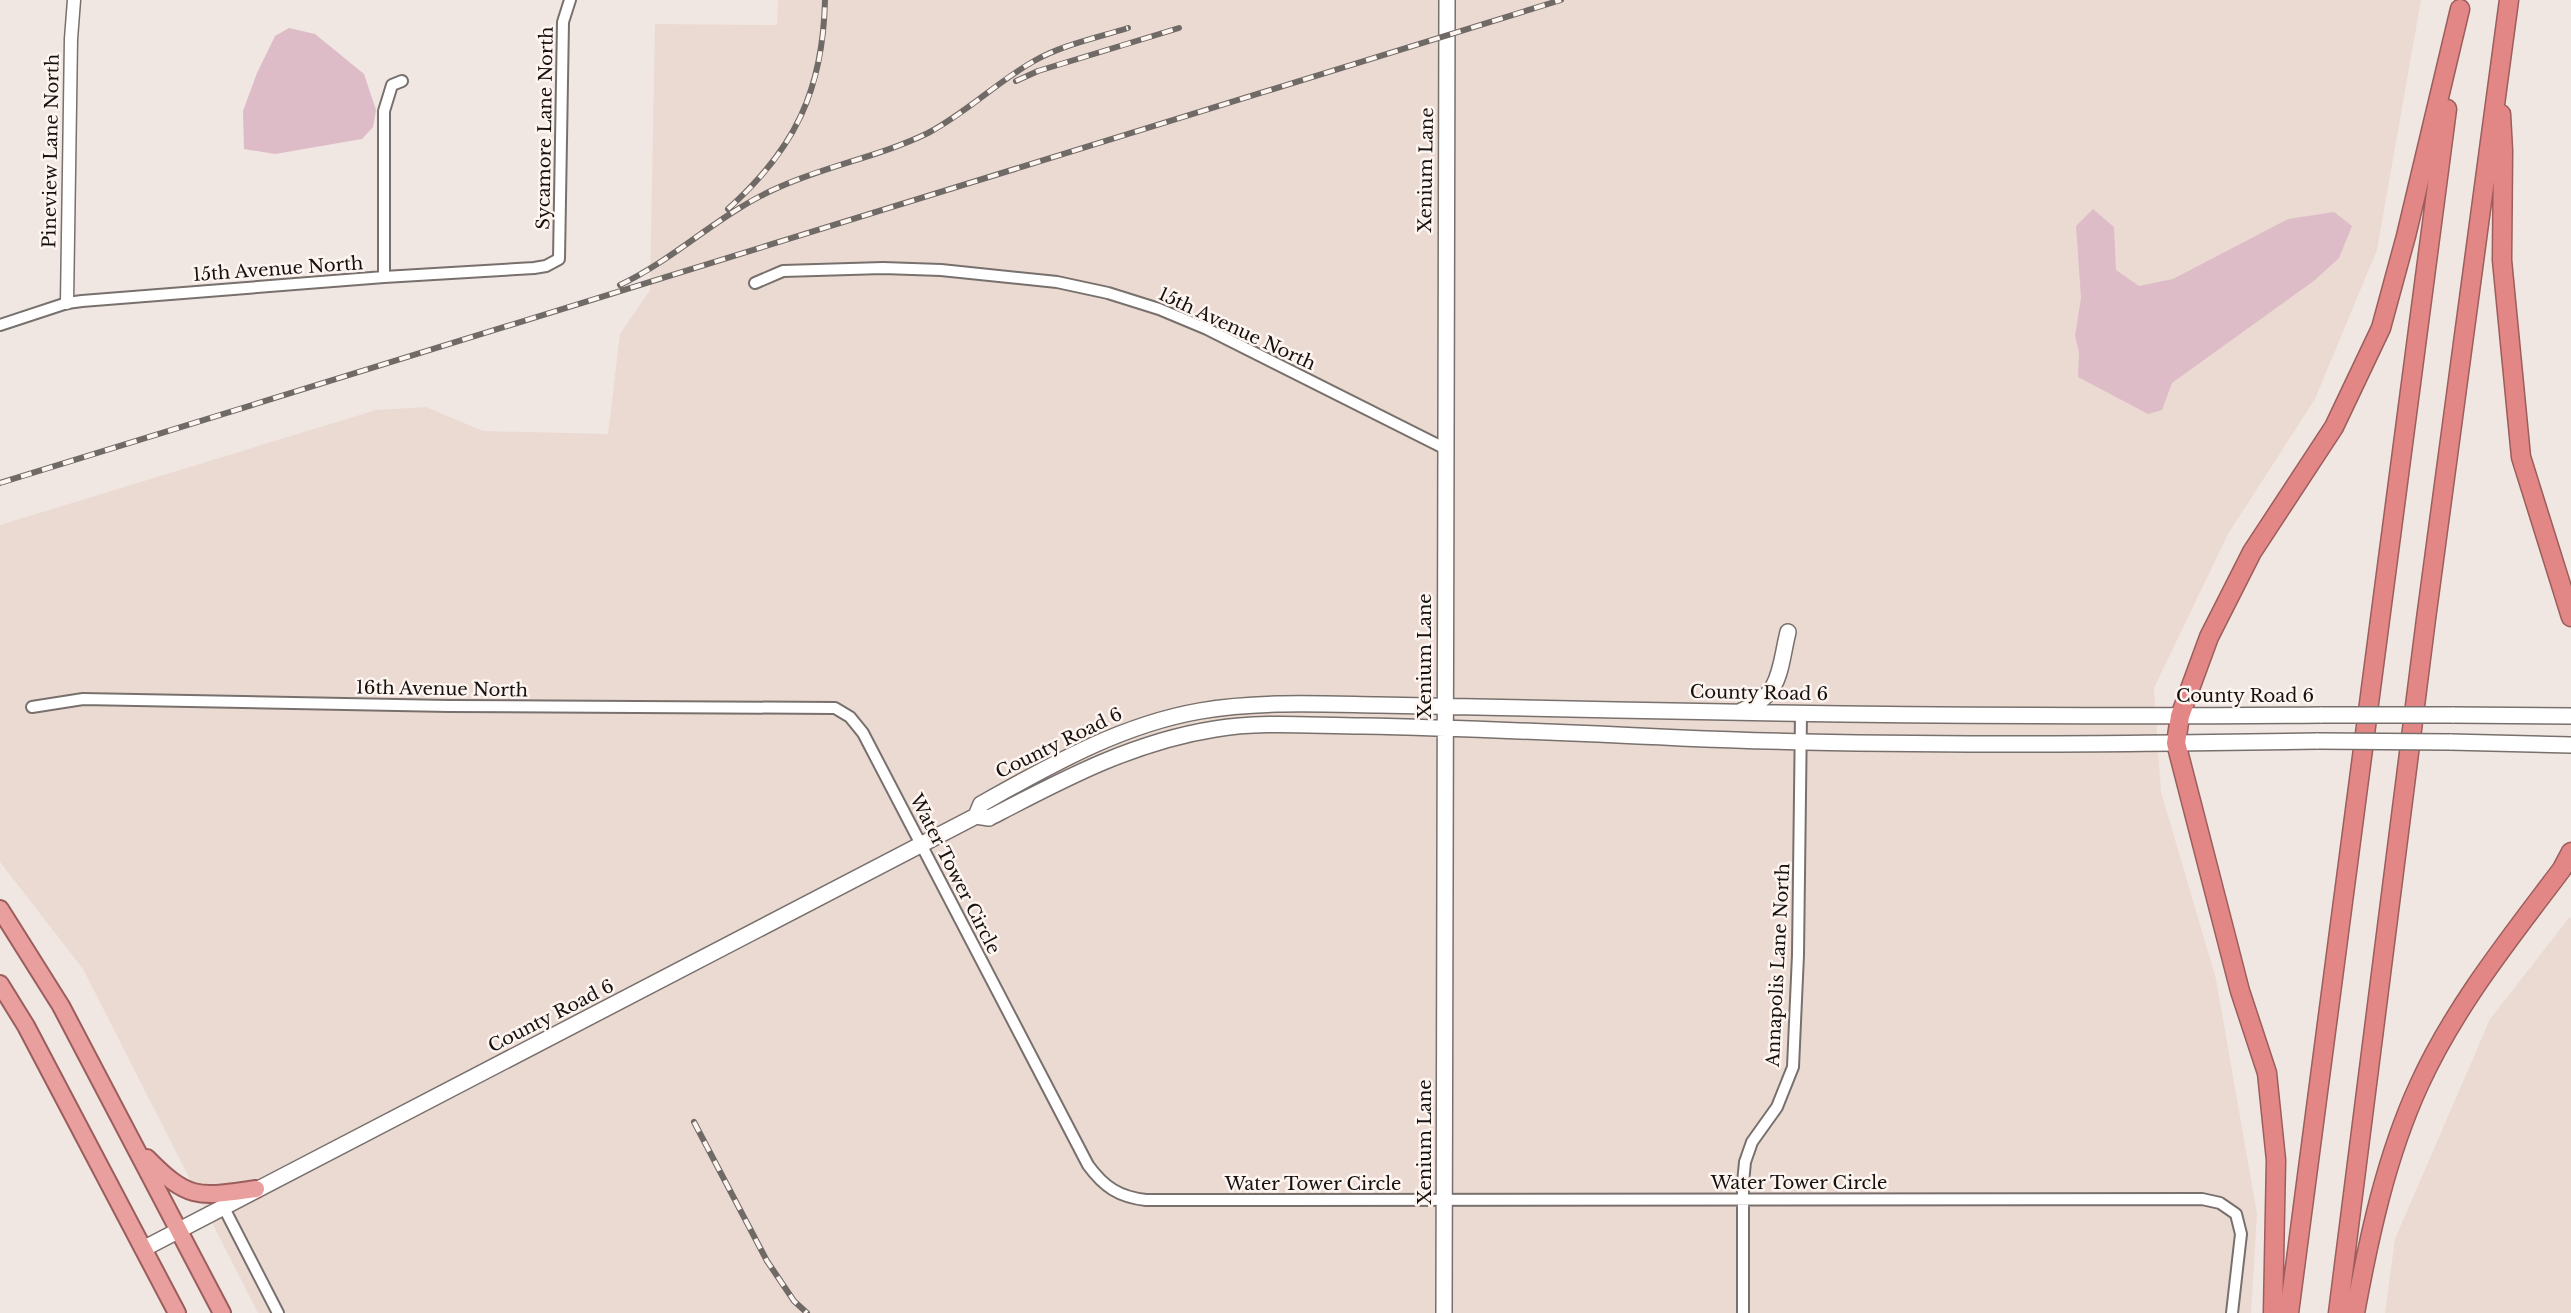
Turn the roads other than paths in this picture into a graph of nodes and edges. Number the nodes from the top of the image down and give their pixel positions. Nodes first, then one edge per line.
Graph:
1 (74, 0) edge
2 (570, 0) edge
3 (1447, 0) edge
4 (2509, 0) edge
5 (2460, 5) edge
6 (2498, 74) junction
7 (402, 81) dead end
8 (559, 259) joint
9 (384, 277) junction
10 (755, 283) dead end
11 (67, 303) junction
12 (0, 325) edge
13 (1444, 448) junction
14 (2571, 617) edge
15 (1788, 632) dead end
16 (1444, 706) junction
17 (32, 707) dead end
18 (1738, 713) junction
19 (1802, 714) junction
20 (2571, 716) edge
21 (850, 717) joint
22 (2180, 717) junction
23 (1444, 728) junction
24 (1801, 743) junction
25 (2176, 743) junction
26 (2571, 745) edge
27 (976, 816) junction
28 (922, 846) junction
29 (2571, 852) edge
30 (0, 909) edge
31 (0, 984) edge
32 (134, 1145) junction
33 (256, 1189) junction
34 (1444, 1200) junction
35 (1743, 1200) junction
36 (223, 1206) junction
37 (179, 1231) junction
38 (143, 1249) junction
39 (177, 1313) edge
40 (222, 1313) edge
41 (278, 1313) edge
42 (1444, 1313) edge
43 (1743, 1313) edge
44 (2232, 1313) edge
45 (2273, 1313) edge
46 (2289, 1313) edge
47 (2338, 1313) edge
48 (2355, 1313) edge

1 - 11 street, Pineview Lane North
2 - 8 street, Sycamore Lane North
3 - 13 main road, Xenium Lane
4 - 6 highway
5 - 22 highway
5 - 46 highway
6 - 14 highway
6 - 47 highway
7 - 9 street
8 - 9 street, 15th Avenue North
9 - 11 street, 15th Avenue North
10 - 13 street, 15th Avenue North
11 - 12 street, 15th Avenue North
13 - 16 main road, Xenium Lane
15 - 18 main road
16 - 18 main road, County Road 6
16 - 23 main road, Xenium Lane
16 - 27 main road, County Road 6
17 - 21 street, 16th Avenue North
18 - 19 main road, County Road 6
19 - 22 main road, County Road 6
19 - 24 street, Annapolis Lane North
20 - 22 main road, County Road 6, bridge
21 - 28 street, Water Tower Circle
22 - 25 highway
23 - 24 main road, County Road 6
23 - 27 main road, County Road 6
23 - 34 main road, Xenium Lane
24 - 25 main road, County Road 6
24 - 35 street, Annapolis Lane North
25 - 26 main road, County Road 6, bridge
25 - 45 highway
27 - 28 main road, County Road 6
28 - 33 main road, County Road 6
28 - 34 street, Water Tower Circle
29 - 48 highway
30 - 32 highway
31 - 38 highway
32 - 33 highway
32 - 37 highway
33 - 36 main road, County Road 6
34 - 35 street, Water Tower Circle
34 - 42 main road, Xenium Lane
35 - 43 street, Annapolis Lane North
35 - 44 street, Water Tower Circle
36 - 37 main road, County Road 6
36 - 41 street
37 - 38 main road, County Road 6
37 - 40 highway
38 - 39 highway

